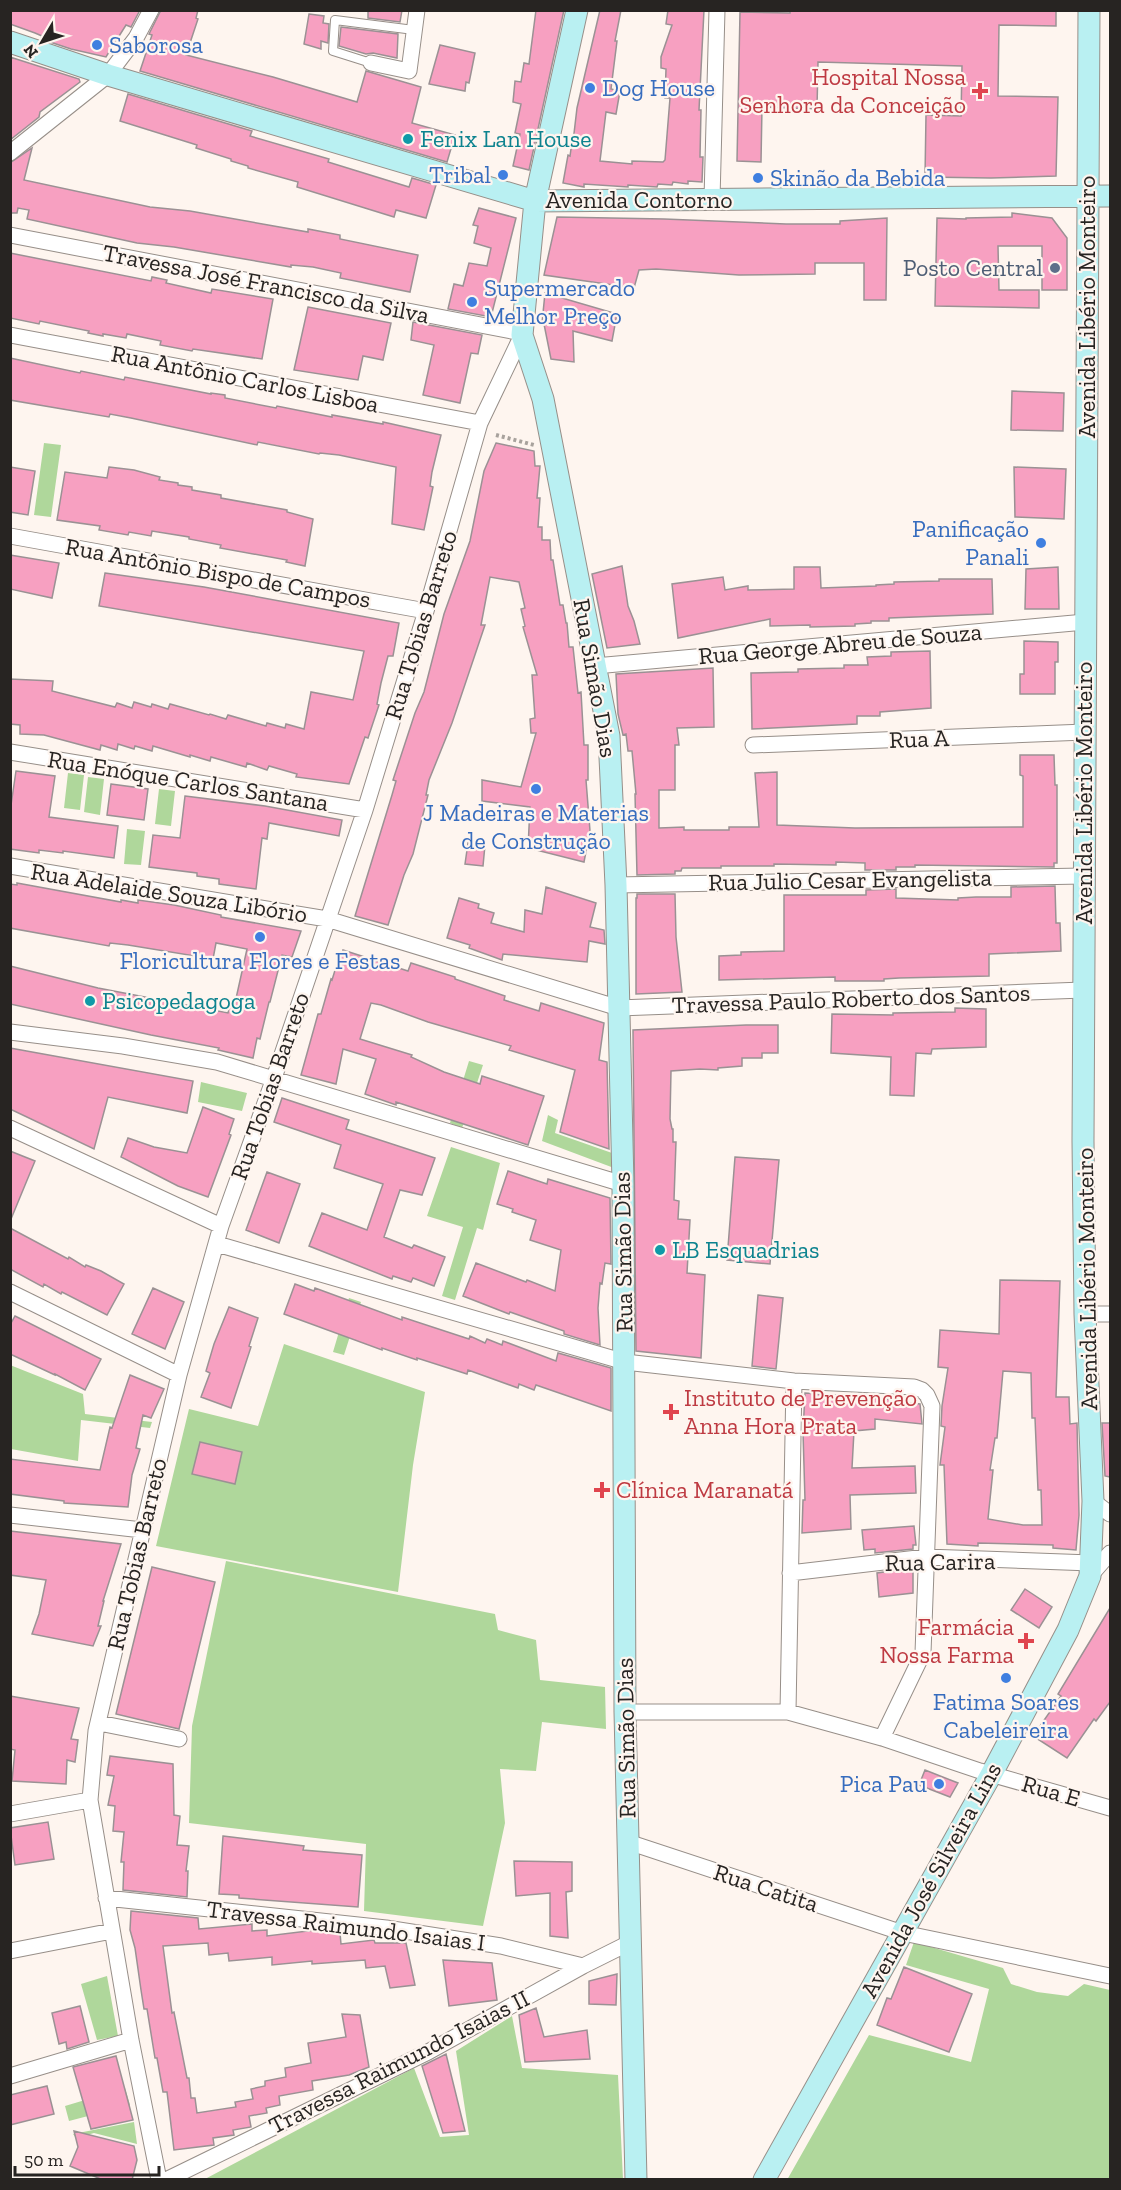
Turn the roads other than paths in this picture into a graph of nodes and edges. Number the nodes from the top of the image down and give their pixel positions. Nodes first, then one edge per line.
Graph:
1 (151, 10) edge
2 (417, 10) edge
3 (577, 10) edge
4 (717, 10) edge
5 (1089, 10) edge
6 (414, 30) junction
7 (10, 42) edge
8 (371, 63) joint
9 (108, 75) junction
10 (10, 153) edge
11 (1110, 196) edge
12 (1088, 197) junction
13 (712, 200) junction
14 (535, 201) junction
15 (10, 235) edge
16 (522, 334) junction
17 (10, 335) edge
18 (480, 423) junction
19 (10, 536) edge
20 (426, 611) junction
21 (1084, 622) junction
22 (595, 666) junction
23 (1085, 732) junction
24 (753, 745) dead end
25 (10, 752) edge
26 (365, 810) junction
27 (10, 866) edge
28 (1083, 876) junction
29 (616, 885) junction
30 (327, 919) junction
31 (1083, 990) junction
32 (619, 1008) junction
33 (10, 1032) edge
34 (274, 1078) junction
35 (10, 1128) edge
36 (623, 1184) junction
37 (221, 1226) junction
38 (217, 1244) junction
39 (10, 1292) edge
40 (1085, 1314) junction
41 (1110, 1314) edge
42 (625, 1362) junction
43 (179, 1376) junction
44 (794, 1381) junction
45 (1093, 1501) junction
46 (1110, 1514) edge
47 (10, 1515) edge
48 (142, 1530) junction
49 (1110, 1552) edge
50 (926, 1557) junction
51 (1090, 1570) junction
52 (790, 1573) junction
53 (625, 1712) junction
54 (788, 1712) junction
55 (99, 1723) junction
56 (882, 1738) junction
57 (179, 1739) dead end
58 (992, 1773) junction
59 (90, 1800) junction
60 (1110, 1808) edge
61 (10, 1814) edge
62 (628, 1842) junction
63 (106, 1898) junction
64 (112, 1932) junction
65 (903, 1933) junction
66 (631, 1942) junction
67 (10, 1951) edge
68 (583, 1965) junction
69 (1110, 1976) edge
70 (131, 2040) junction
71 (10, 2076) edge
72 (159, 2180) edge
73 (166, 2180) edge
74 (636, 2180) edge
75 (764, 2180) edge

1 - 9 street
2 - 6 street
3 - 14 main road, Rua Tobias Barreto
4 - 13 street
5 - 12 main road, Avenida Libério Monteiro
6 - 8 street
6 - 8 lane
7 - 9 main road, Avenida Contorno
9 - 10 street
9 - 14 main road, Avenida Contorno
11 - 12 main road, Avenida Contorno
12 - 13 main road, Avenida Contorno
12 - 21 main road, Avenida Libério Monteiro
13 - 14 main road, Avenida Contorno
14 - 16 main road, Rua Tobias Barreto
15 - 16 street, Travessa José Francisco da Silva
16 - 18 street, Rua Tobias Barreto
16 - 22 main road, Rua Simão Dias
17 - 18 street, Rua Antônio Carlos Lisboa
18 - 20 street, Rua Tobias Barreto
19 - 20 street, Rua Antônio Bispo de Campos
20 - 26 street, Rua Tobias Barreto
21 - 22 street, Rua George Abreu de Souza
21 - 23 main road, Avenida Libério Monteiro
22 - 29 main road, Rua Simão Dias
23 - 24 street, Rua A
23 - 28 main road, Avenida Libério Monteiro
25 - 26 street, Rua Enóque Carlos Santana
26 - 30 street, Rua Tobias Barreto
27 - 30 street, Rua Adelaide Souza Libório
28 - 29 street, Rua Julio Cesar Evangelista
28 - 31 main road, Avenida Libério Monteiro
29 - 32 main road, Rua Simão Dias
30 - 32 street, Rua Adelaide Souza Libório
30 - 34 street, Rua Tobias Barreto
31 - 32 street, Travessa Paulo Roberto dos Santos
31 - 40 main road, Avenida Libério Monteiro
32 - 36 main road, Rua Simão Dias
33 - 34 street
34 - 36 street
34 - 37 street, Rua Tobias Barreto
35 - 37 street
36 - 42 main road, Rua Simão Dias
37 - 38 street, Rua Tobias Barreto
38 - 42 street
38 - 43 street, Rua Tobias Barreto
39 - 43 street
40 - 41 street
40 - 45 main road, Avenida Libério Monteiro
42 - 44 street
42 - 53 main road, Rua Simão Dias
43 - 48 street, Rua Tobias Barreto
44 - 50 street
44 - 52 street
45 - 46 street
45 - 51 main road, Avenida Libério Monteiro
47 - 48 street
48 - 55 street, Rua Tobias Barreto
49 - 51 street
50 - 51 street, Rua Carira
50 - 52 street, Rua Carira
50 - 56 street
51 - 58 main road, Avenida José Silveira Lins
52 - 54 street
53 - 54 street, Rua E
53 - 62 main road, Rua Simão Dias
54 - 56 street, Rua E
55 - 57 street
55 - 59 street, Rua Tobias Barreto
56 - 58 street, Rua E
58 - 60 street, Rua E
58 - 65 main road, Avenida José Silveira Lins
59 - 61 street
59 - 63 street, Rua Tobias Barreto
62 - 65 street, Rua Catita
62 - 66 main road, Rua Simão Dias
63 - 64 street, Rua Tobias Barreto
63 - 68 street, Travessa Raimundo Isaias I
64 - 67 street
64 - 70 street, Rua Tobias Barreto
65 - 69 street, Rua Catita
65 - 75 main road, Avenida José Silveira Lins
66 - 68 street, Travessa Raimundo Isaias II
66 - 74 main road, Rua Simão Dias
68 - 73 street, Travessa Raimundo Isaias II
70 - 71 street
70 - 72 street, Rua Tobias Barreto

